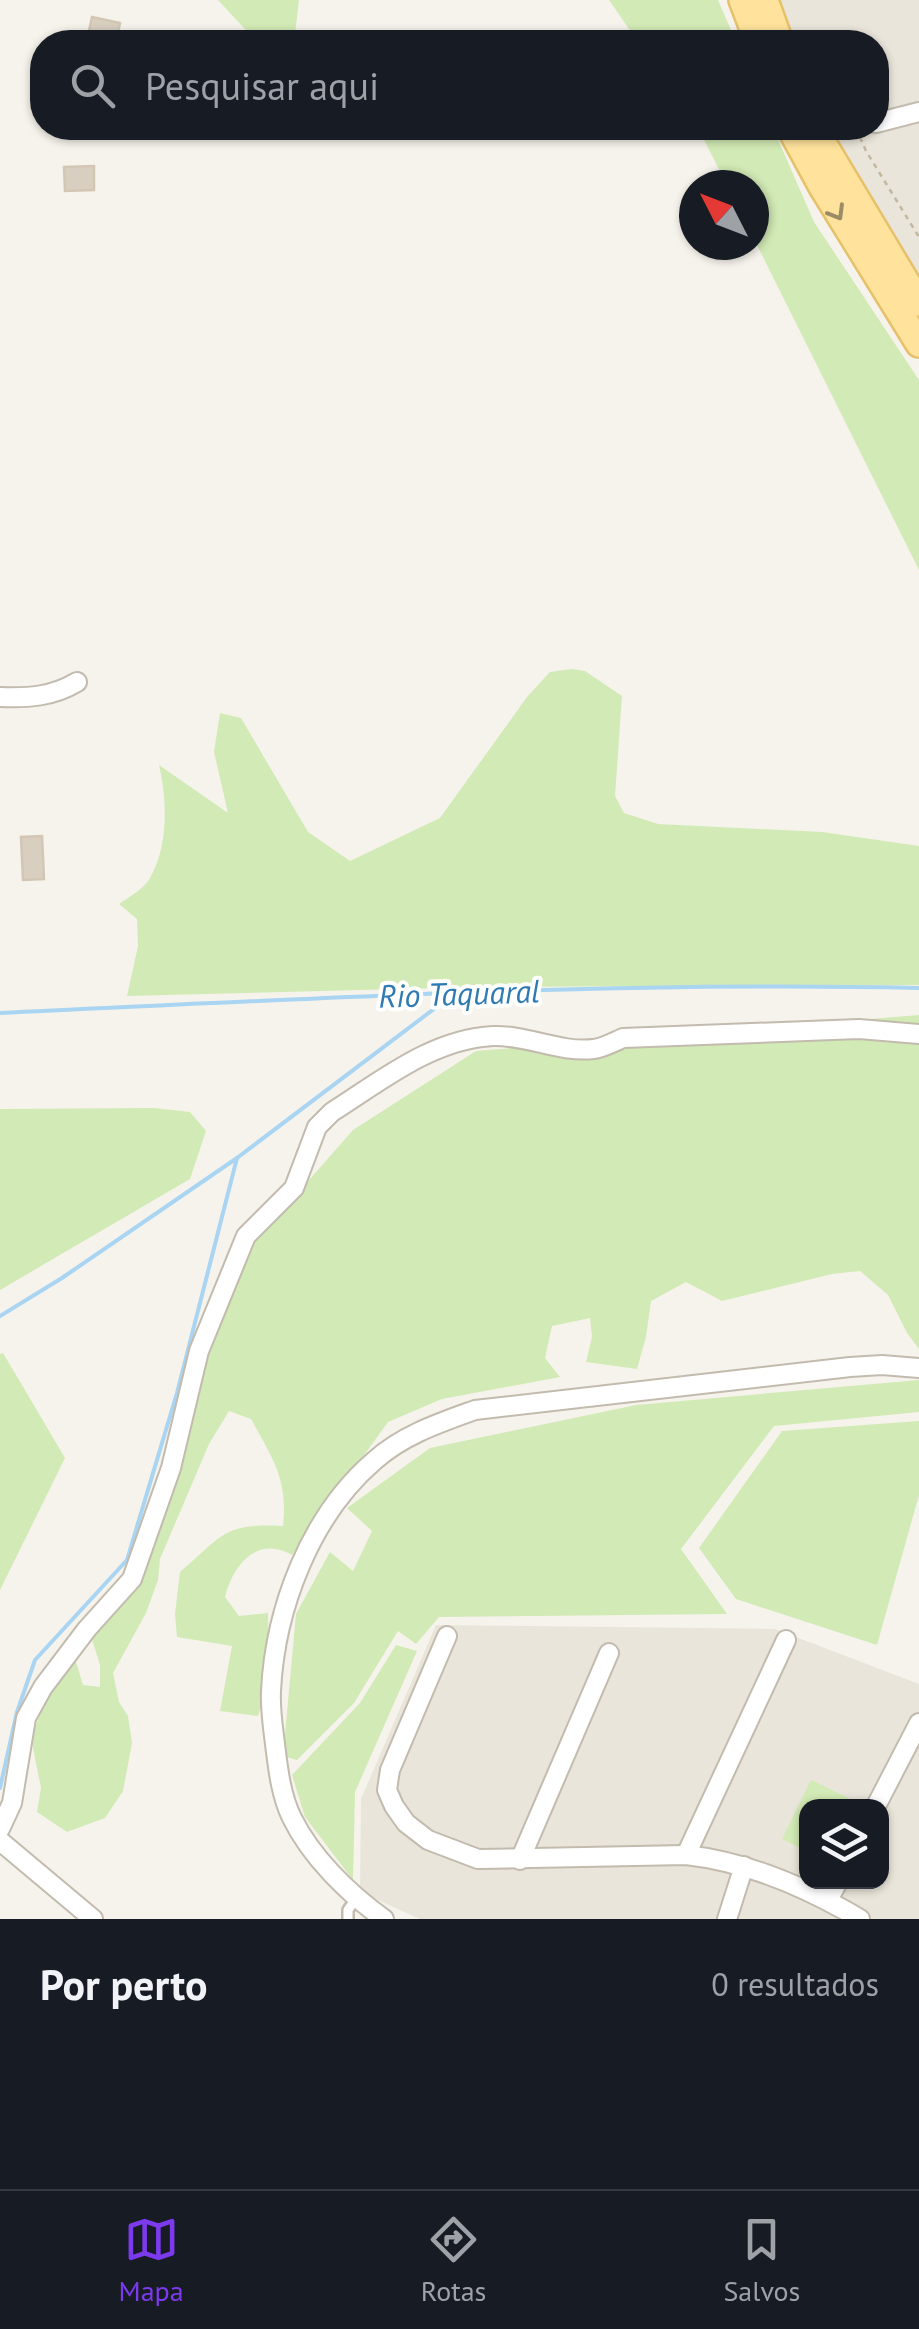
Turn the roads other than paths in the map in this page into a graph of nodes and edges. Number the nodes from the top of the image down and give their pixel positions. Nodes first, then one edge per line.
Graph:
1 (742, 0) edge
2 (765, 0) edge
3 (753, 30) edge
4 (776, 30) edge
5 (919, 112) edge
6 (889, 120) edge
7 (815, 140) edge
8 (818, 140) edge
9 (919, 303) edge
10 (919, 344) edge
11 (76, 682) dead end
12 (0, 697) edge
13 (919, 1034) edge
14 (919, 1368) edge
15 (447, 1636) dead end
16 (786, 1640) dead end
17 (609, 1654) dead end
18 (919, 1723) edge
19 (880, 1799) edge
20 (0, 1830) edge
21 (0, 1841) edge
22 (686, 1855) junction
23 (520, 1860) junction
24 (744, 1866) junction
25 (834, 1889) edge
26 (358, 1897) junction
27 (828, 1900) junction
28 (93, 1919) edge
29 (348, 1919) edge
30 (384, 1919) edge
31 (727, 1919) edge
32 (860, 1919) edge

1 - 3 main road
2 - 4 main road
5 - 6 street
7 -> 10 main road
8 - 9 main road
11 - 12 street
13 - 20 street
14 - 26 street
15 - 23 street
16 - 22 street
17 - 23 street
18 - 19 street
21 - 28 street
22 - 23 street
22 - 24 street
24 - 27 street
24 - 31 street
25 - 27 street
26 - 29 lane
26 - 30 street
27 - 32 street

